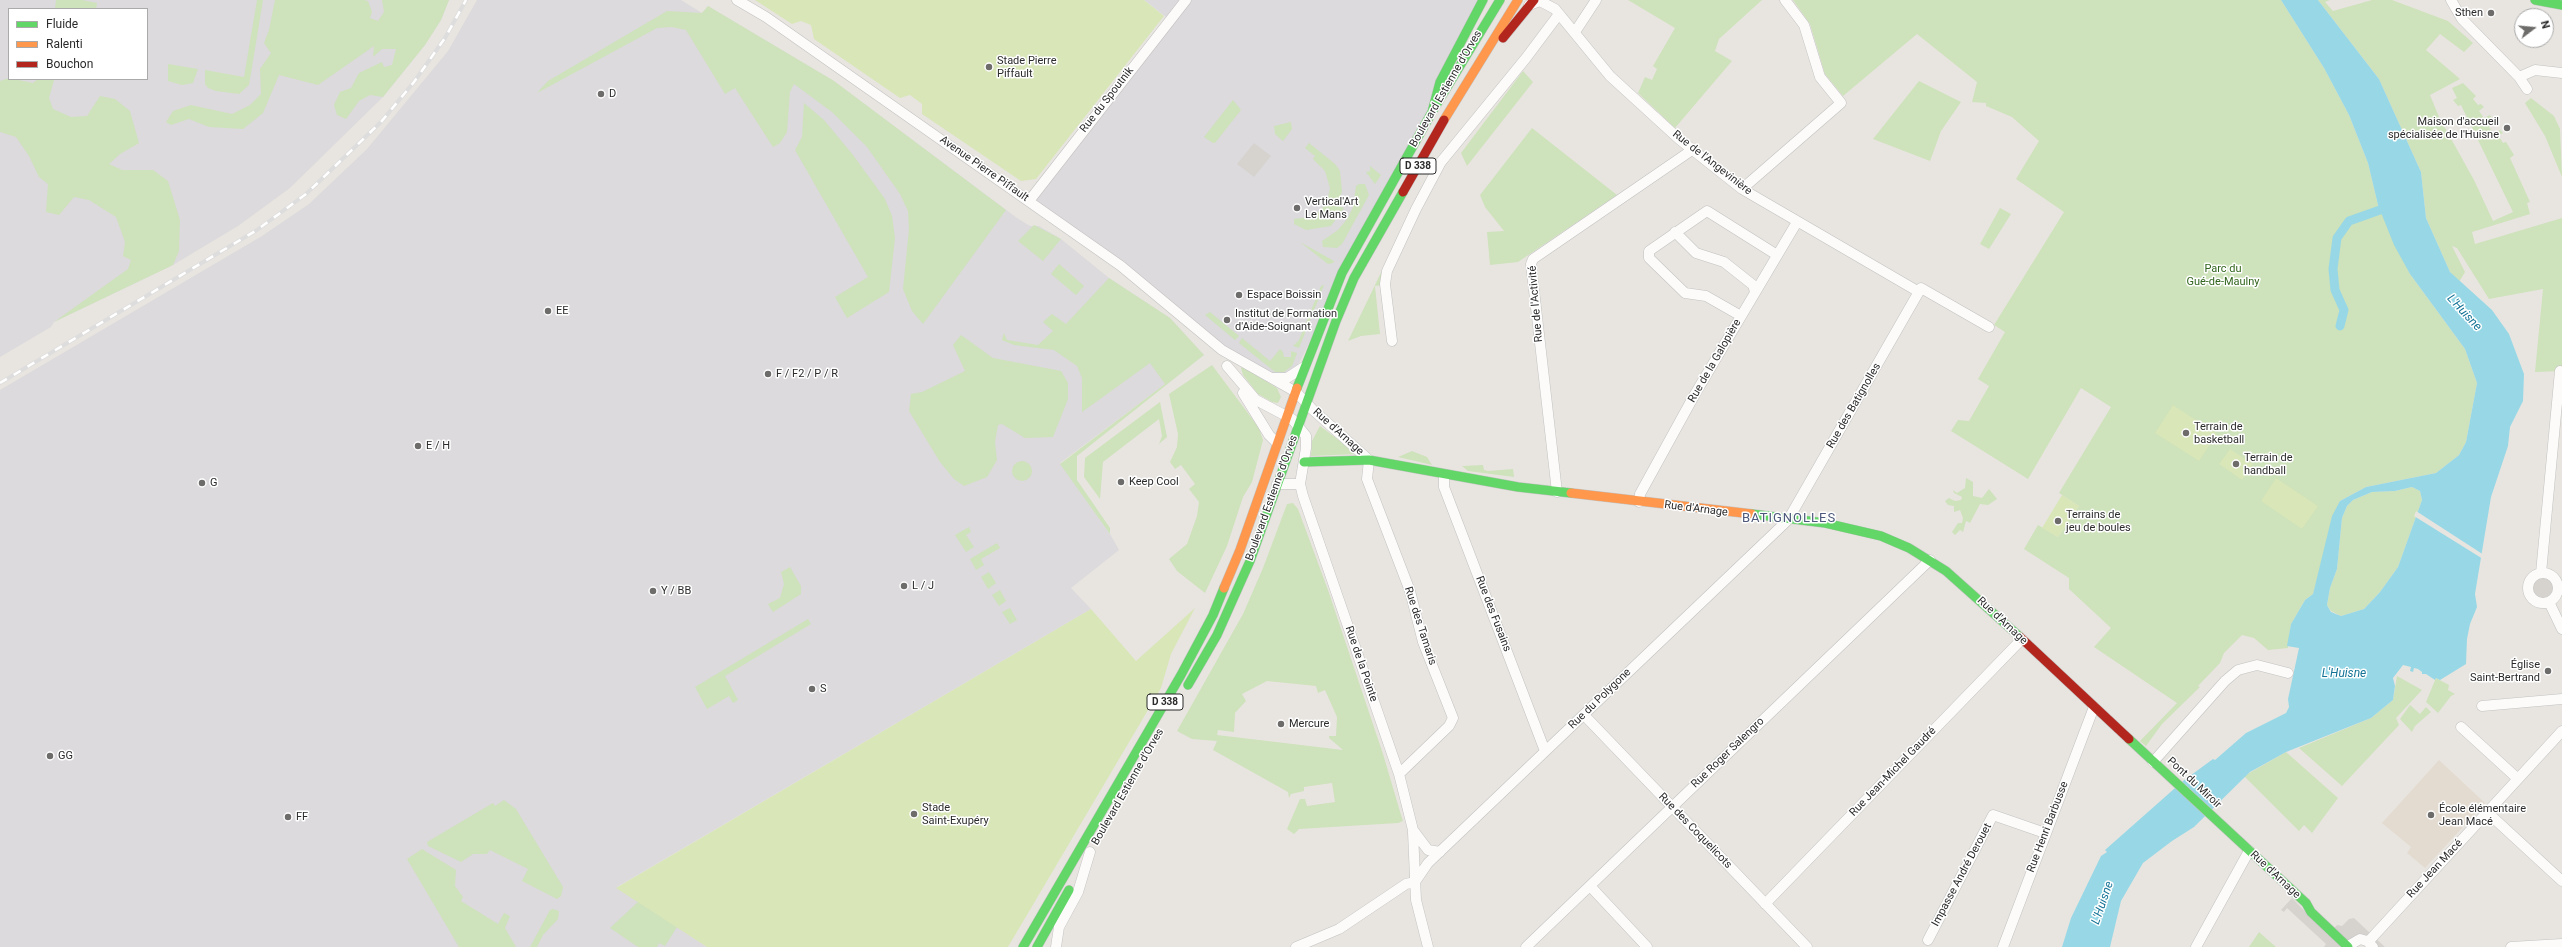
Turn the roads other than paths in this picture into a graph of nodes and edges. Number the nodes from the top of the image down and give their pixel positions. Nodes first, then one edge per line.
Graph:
1 (737, 0) edge
2 (1186, 0) edge
3 (1483, 0) edge
4 (1500, 0) edge
5 (1518, 0) edge
6 (1596, 0) edge
7 (1785, 0) edge
8 (2451, 0) edge
9 (2535, 0) edge
10 (1531, 2) edge
11 (2562, 5) edge
12 (1555, 8) edge
13 (1575, 32) junction
14 (2562, 73) edge
15 (2519, 77) junction
16 (2527, 89) dead end
17 (1454, 105) junction
18 (1432, 112) junction
19 (1692, 150) junction
20 (1742, 189) junction
21 (1029, 201) junction
22 (1797, 222) junction
23 (1675, 232) junction
24 (1777, 255) junction
25 (1920, 290) junction
26 (1755, 292) junction
27 (1741, 316) junction
28 (1989, 327) dead end
29 (1392, 341) dead end
30 (1222, 350) junction
31 (1227, 366) junction
32 (1305, 366) junction
33 (2560, 371) dead end
34 (1258, 372) junction
35 (1296, 392) junction
36 (1307, 404) junction
37 (1294, 420) junction
38 (1277, 443) junction
39 (1369, 460) junction
40 (1304, 462) junction
41 (1444, 476) junction
42 (1277, 484) junction
43 (1300, 484) junction
44 (1557, 492) junction
45 (1639, 502) junction
46 (1788, 520) junction
47 (1930, 560) junction
48 (2541, 573) junction
49 (2560, 583) edge
50 (2549, 602) junction
51 (2562, 629) edge
52 (2022, 640) junction
53 (2288, 673) dead end
54 (1183, 692) dead end
55 (2562, 699) edge
56 (2482, 706) dead end
57 (2094, 707) junction
58 (1584, 715) junction
59 (2461, 727) dead end
60 (2562, 731) edge
61 (1545, 751) junction
62 (2155, 763) junction
63 (1399, 774) junction
64 (2518, 779) junction
65 (1672, 807) junction
66 (2487, 812) junction
67 (2216, 820) joint
68 (1413, 830) junction
69 (2045, 834) junction
70 (1092, 849) joint
71 (2249, 851) junction
72 (1440, 852) junction
73 (2562, 880) edge
74 (1415, 882) junction
75 (1590, 886) junction
76 (1765, 904) junction
77 (2333, 932) joint
78 (1928, 940) dead end
79 (2372, 942) edge
80 (2562, 944) edge
81 (2350, 945) edge
82 (1023, 947) edge
83 (1037, 947) edge
84 (1056, 947) edge
85 (1296, 947) edge
86 (1428, 947) edge
87 (1526, 947) edge
88 (1647, 947) edge
89 (1807, 947) edge
90 (2003, 947) edge
91 (2196, 947) edge
92 (2511, 947) edge

1 - 21 street, Avenue Pierre Piffault
2 - 21 street, Rue du Spoutnik
3 - 18 main road
4 - 18 main road, Boulevard Estienne d'Orves / D 338
5 - 17 main road, Boulevard Estienne d'Orves / D 338
6 - 13 street
7 - 20 street
8 - 15 street
9 - 11 main road
10 - 12 street, Rue de l'Angevinière
10 - 17 main road
12 - 13 street, Rue de l'Angevinière
12 - 29 street
13 - 19 street, Rue de l'Angevinière
14 - 15 street
15 - 16 street
17 - 36 main road, Boulevard Estienne d'Orves / D 338
18 - 32 main road, Boulevard Estienne d'Orves / D 338
19 - 20 street, Rue de l'Angevinière
19 - 44 street, Rue de l'Activité
20 - 22 street, Rue de l'Angevinière
21 - 30 street, Avenue Pierre Piffault
22 - 24 street, Rue de la Galopière
22 - 25 street, Rue de l'Angevinière
23 - 24 street
23 - 26 street
23 - 27 street
24 - 26 street, Rue de la Galopière
25 - 28 street
25 - 46 street, Rue des Batignolles
26 - 27 street, Rue de la Galopière
27 - 45 street, Rue de la Galopière
30 - 31 street
30 - 34 street, Avenue Pierre Piffault
31 - 37 street
31 - 38 street
32 - 34 street
32 - 35 main road, Boulevard Estienne d'Orves / D 338
33 - 48 street
34 - 35 street, Avenue Pierre Piffault
35 - 36 street, Avenue Pierre Piffault
35 - 37 street, Boulevard Estienne d'Orves
36 - 37 street, Boulevard Estienne d'Orves
36 - 39 street, Rue d'Arnage
37 - 38 main road, Boulevard Estienne d'Orves / D 338
37 - 40 street, Rue d'Arnage
37 - 42 main road, Boulevard Estienne d'Orves / D 338
38 - 82 main road, Boulevard Estienne d'Orves / D 338
39 - 40 main road, Rue d'Arnage
39 - 41 main road, Rue d'Arnage
39 - 63 street, Rue des Tamaris
40 - 43 street, Rue de la Pointe
41 - 44 main road, Rue d'Arnage
41 - 61 street, Rue des Fusains
42 - 43 street
42 - 54 main road, Boulevard Estienne d'Orves / D 338
43 - 63 street, Rue de la Pointe
44 - 45 main road, Rue d'Arnage
45 - 46 main road, Rue d'Arnage
46 - 47 main road, Rue d'Arnage
46 - 58 street, Rue du Polygone
47 - 52 main road, Rue d'Arnage
47 - 65 street, Rue Roger Salengro
48 - 49 street
48 - 50 street
49 - 50 street
50 - 51 street
52 - 57 main road, Rue d'Arnage
52 - 76 street, Rue Jean-Michel Gaudré
53 - 62 street
55 - 56 street
57 - 62 main road, Rue d'Arnage
57 - 69 street, Rue Henri Barbusse
58 - 61 street, Rue du Polygone
58 - 65 street, Rue des Coquelicots
59 - 64 street
60 - 64 street, Rue Jean Macé
61 - 72 street, Rue du Polygone
62 - 67 main road, Pont du Miroir
63 - 68 street, Rue de la Pointe
64 - 66 street, Rue Jean Macé
65 - 75 street, Rue Roger Salengro
65 - 76 street, Rue des Coquelicots
66 - 73 street
66 - 79 street, Rue Jean Macé
67 - 71 main road, Rue d'Arnage
68 - 72 street, Rue de la Pointe
68 - 74 street
69 - 78 street, Impasse André Derouet
69 - 90 street, Rue Henri Barbusse
70 - 83 main road, Boulevard Estienne d'Orves
70 - 84 street
71 - 77 main road, Rue d'Arnage
71 - 91 street
72 - 74 street, Rue du Polygone
74 - 85 street
74 - 86 street
75 - 87 street, Rue Roger Salengro
75 - 88 street
76 - 89 street, Rue des Coquelicots
77 - 81 street, Rue d'Arnage
79 - 81 street, Rue d'Arnage
80 - 92 street

